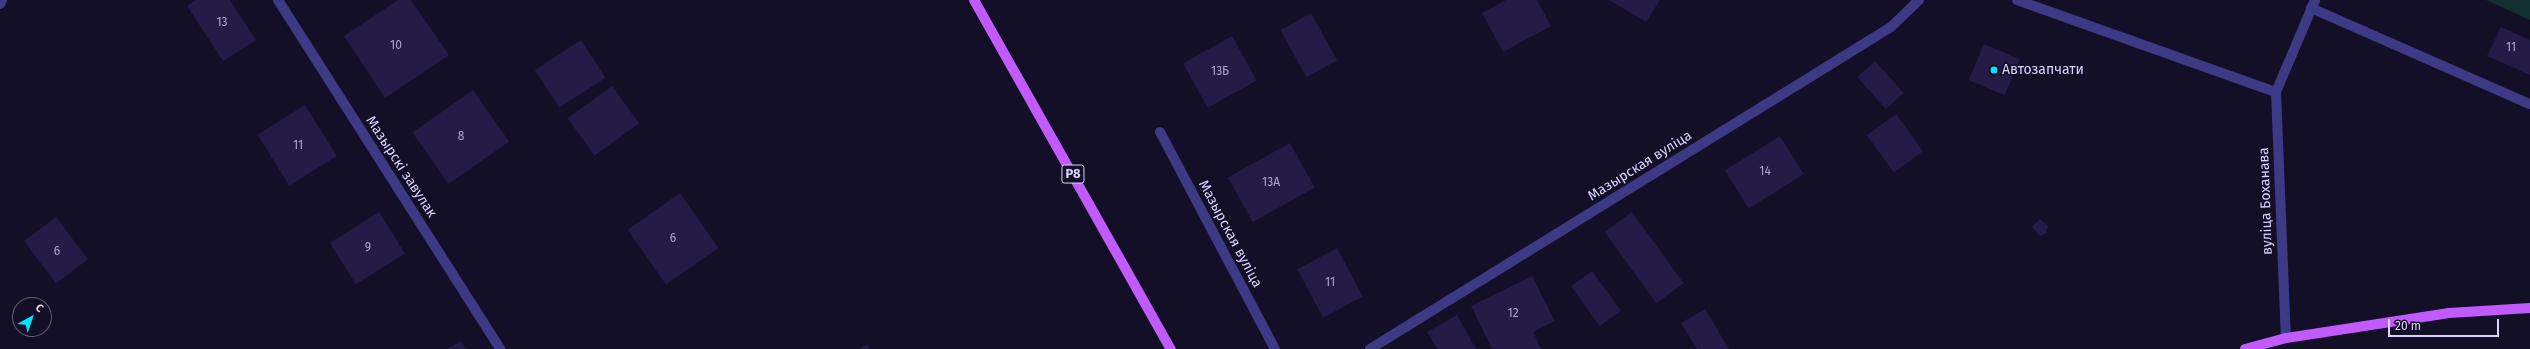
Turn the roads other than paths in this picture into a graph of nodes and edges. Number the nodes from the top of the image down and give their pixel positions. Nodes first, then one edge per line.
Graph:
1 (2, 0) edge
2 (278, 0) edge
3 (974, 0) edge
4 (1919, 0) edge
5 (2018, 0) edge
6 (0, 4) edge
7 (2313, 4) edge
8 (2276, 92) junction
9 (2530, 104) edge
10 (1160, 132) dead end
11 (2530, 308) edge
12 (2286, 338) junction
13 (500, 349) edge
14 (1171, 349) edge
15 (1275, 349) edge
16 (1370, 349) edge
17 (2246, 349) edge

1 - 6 street
2 - 13 street, Мазырскі завулак
3 - 14 main road, Р8
4 - 16 street, Мазырская вуліца
5 - 8 street
7 - 8 street
7 - 9 street
8 - 12 street, вуліца Боханава
10 - 15 street, Мазырская вуліца
11 - 12 main road
12 - 17 main road

